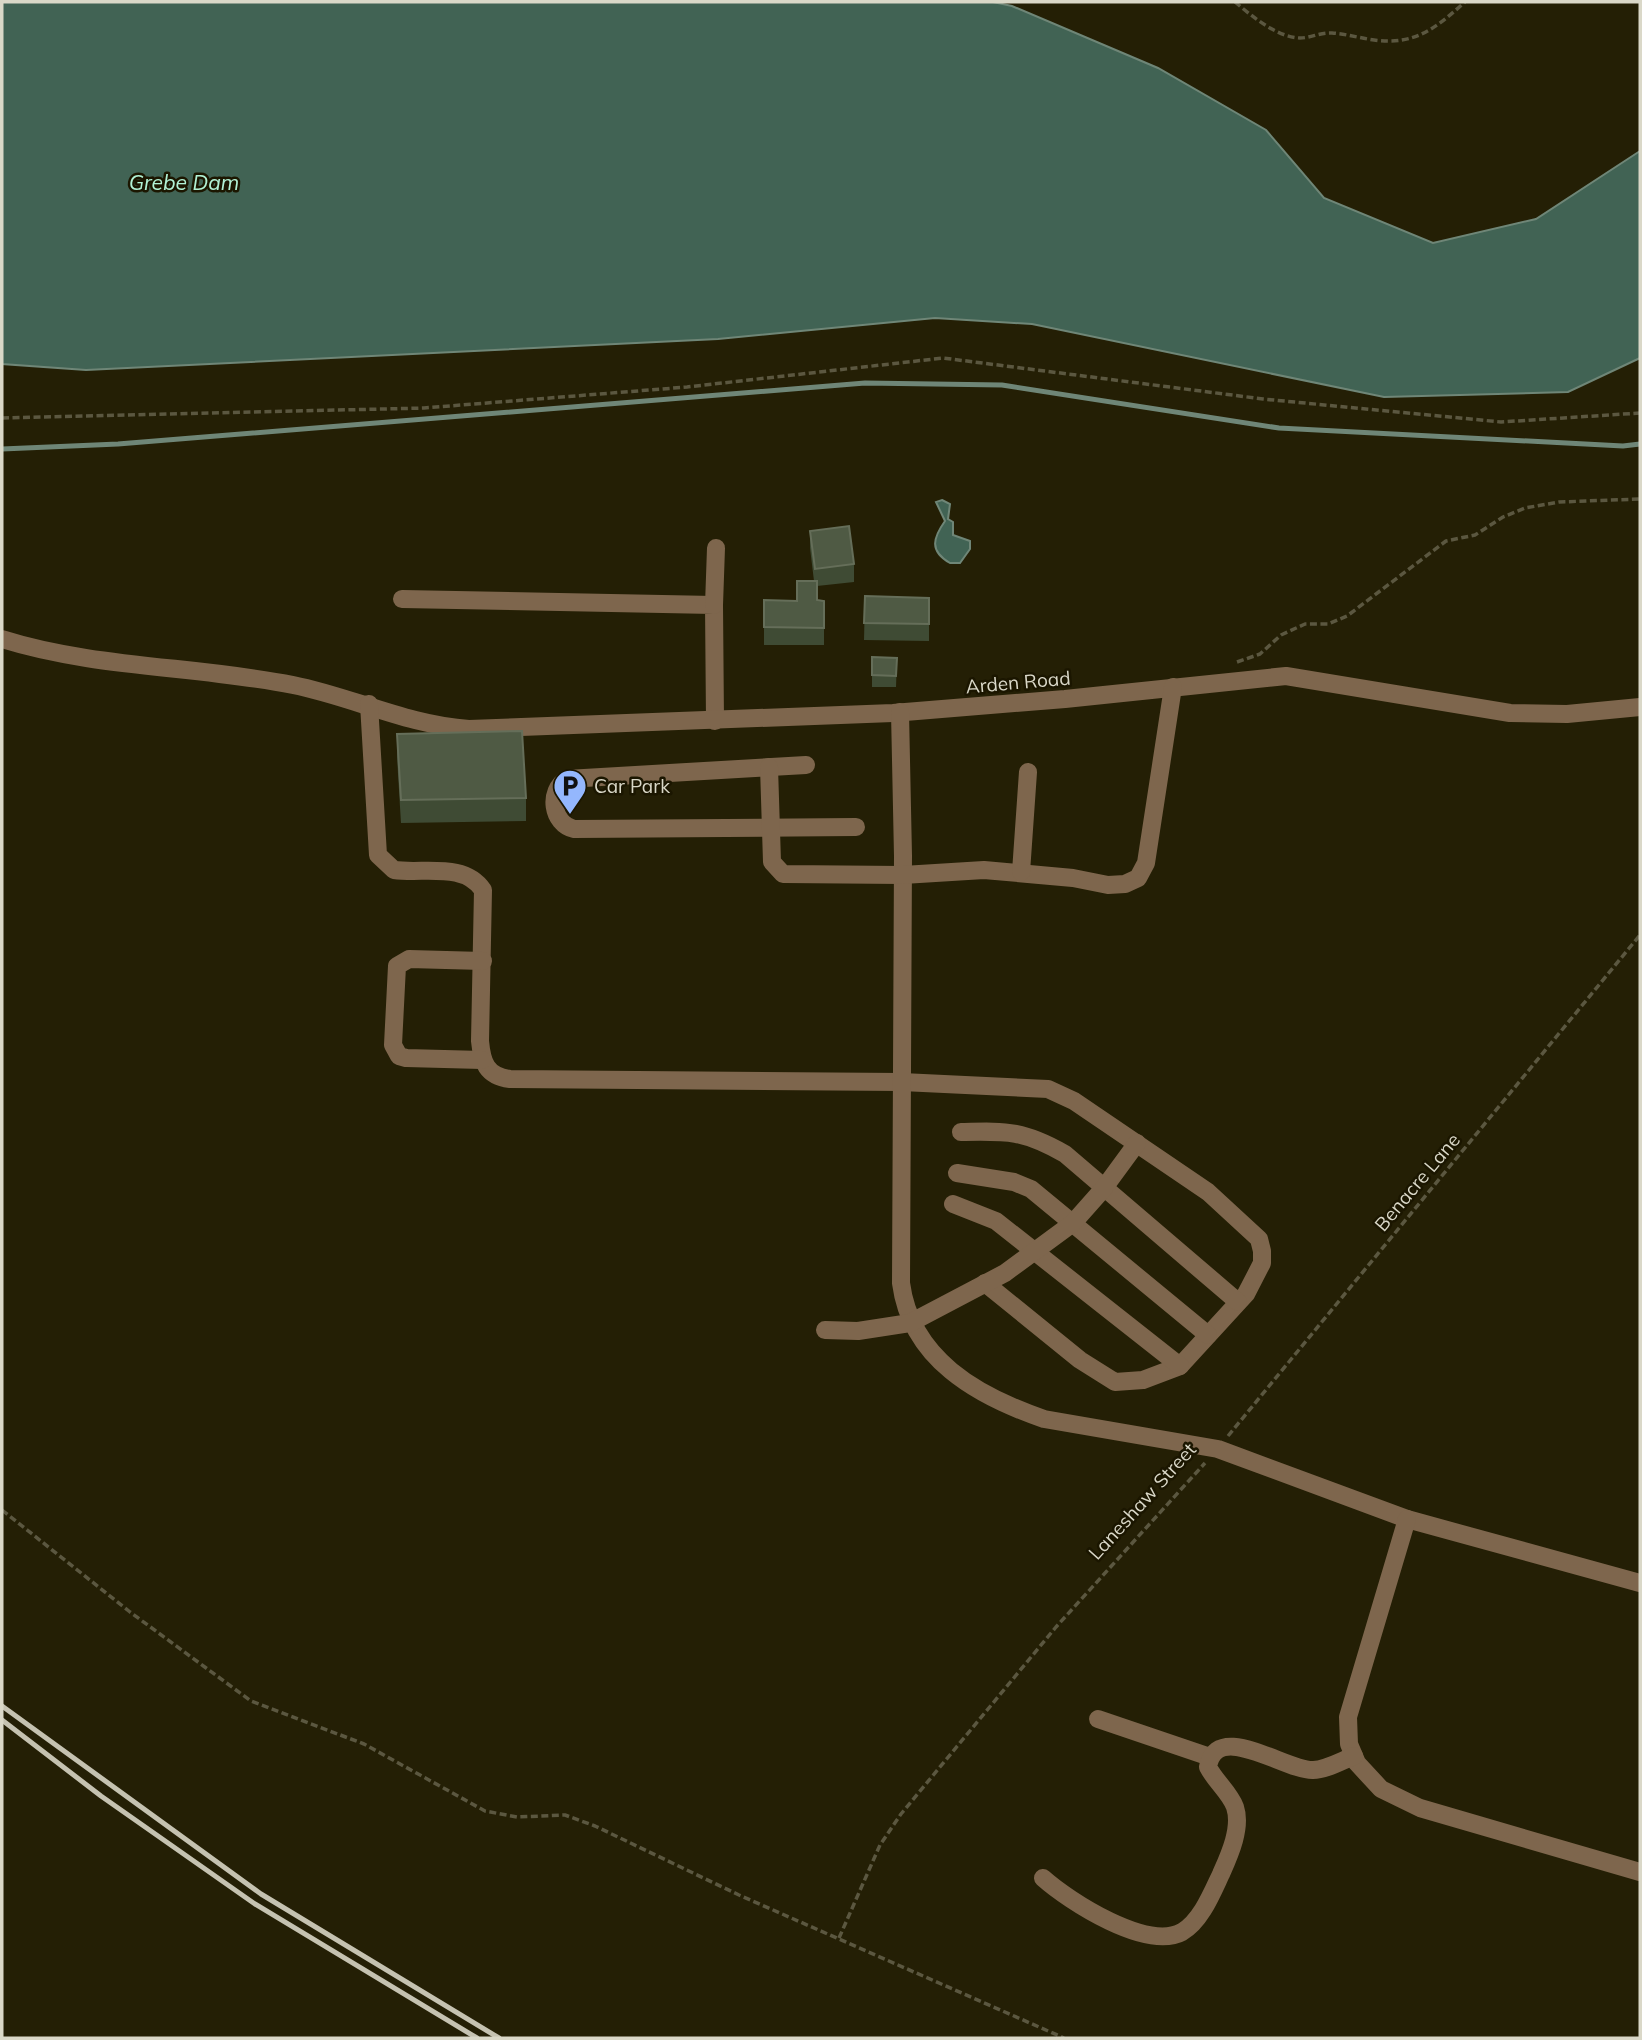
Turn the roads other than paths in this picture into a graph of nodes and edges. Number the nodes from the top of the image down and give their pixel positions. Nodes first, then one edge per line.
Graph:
1 (716, 548) dead end
2 (402, 599) dead end
3 (714, 605) junction
4 (2, 639) edge
5 (1173, 687) junction
6 (369, 704) junction
7 (1640, 707) edge
8 (900, 712) junction
9 (715, 721) junction
10 (806, 765) dead end
11 (769, 767) junction
12 (1028, 772) dead end
13 (856, 827) dead end
14 (771, 829) junction
15 (1020, 872) junction
16 (903, 875) junction
17 (483, 961) junction
18 (482, 1060) junction
19 (902, 1082) junction
20 (961, 1132) dead end
21 (1137, 1143) junction
22 (957, 1173) dead end
23 (1104, 1188) junction
24 (953, 1204) dead end
25 (1073, 1223) junction
26 (1036, 1251) junction
27 (985, 1283) junction
28 (1238, 1302) junction
29 (910, 1323) junction
30 (825, 1330) dead end
31 (1208, 1335) junction
32 (1180, 1366) junction
33 (1407, 1519) junction
34 (1640, 1583) edge
35 (1098, 1719) dead end
36 (1354, 1756) junction
37 (1210, 1757) junction
38 (1640, 1872) edge
39 (1043, 1878) dead end

1 - 3 street
2 - 3 street
3 - 9 street
4 - 6 street, Arden Road
5 - 7 street, Arden Road
5 - 8 street, Arden Road
5 - 15 street
6 - 9 street, Arden Road
6 - 17 street
8 - 9 street, Arden Road
8 - 16 street
10 - 11 street
11 - 14 street
11 - 14 street
12 - 15 street
13 - 14 street
14 - 16 street
15 - 16 street
16 - 19 street
17 - 18 street
17 - 18 street
18 - 19 street
19 - 21 street
19 - 29 street
20 - 23 street
21 - 23 street
21 - 28 street
22 - 25 street
23 - 25 street
23 - 28 street
24 - 26 street
25 - 26 street
25 - 31 street
26 - 27 street
26 - 32 street
27 - 29 street
27 - 32 street
28 - 31 street
29 - 30 street
29 - 33 street, Laneshaw Street
31 - 32 street
33 - 34 street, Laneshaw Street
33 - 36 street
35 - 37 street
36 - 37 street
36 - 38 street
37 - 39 street

